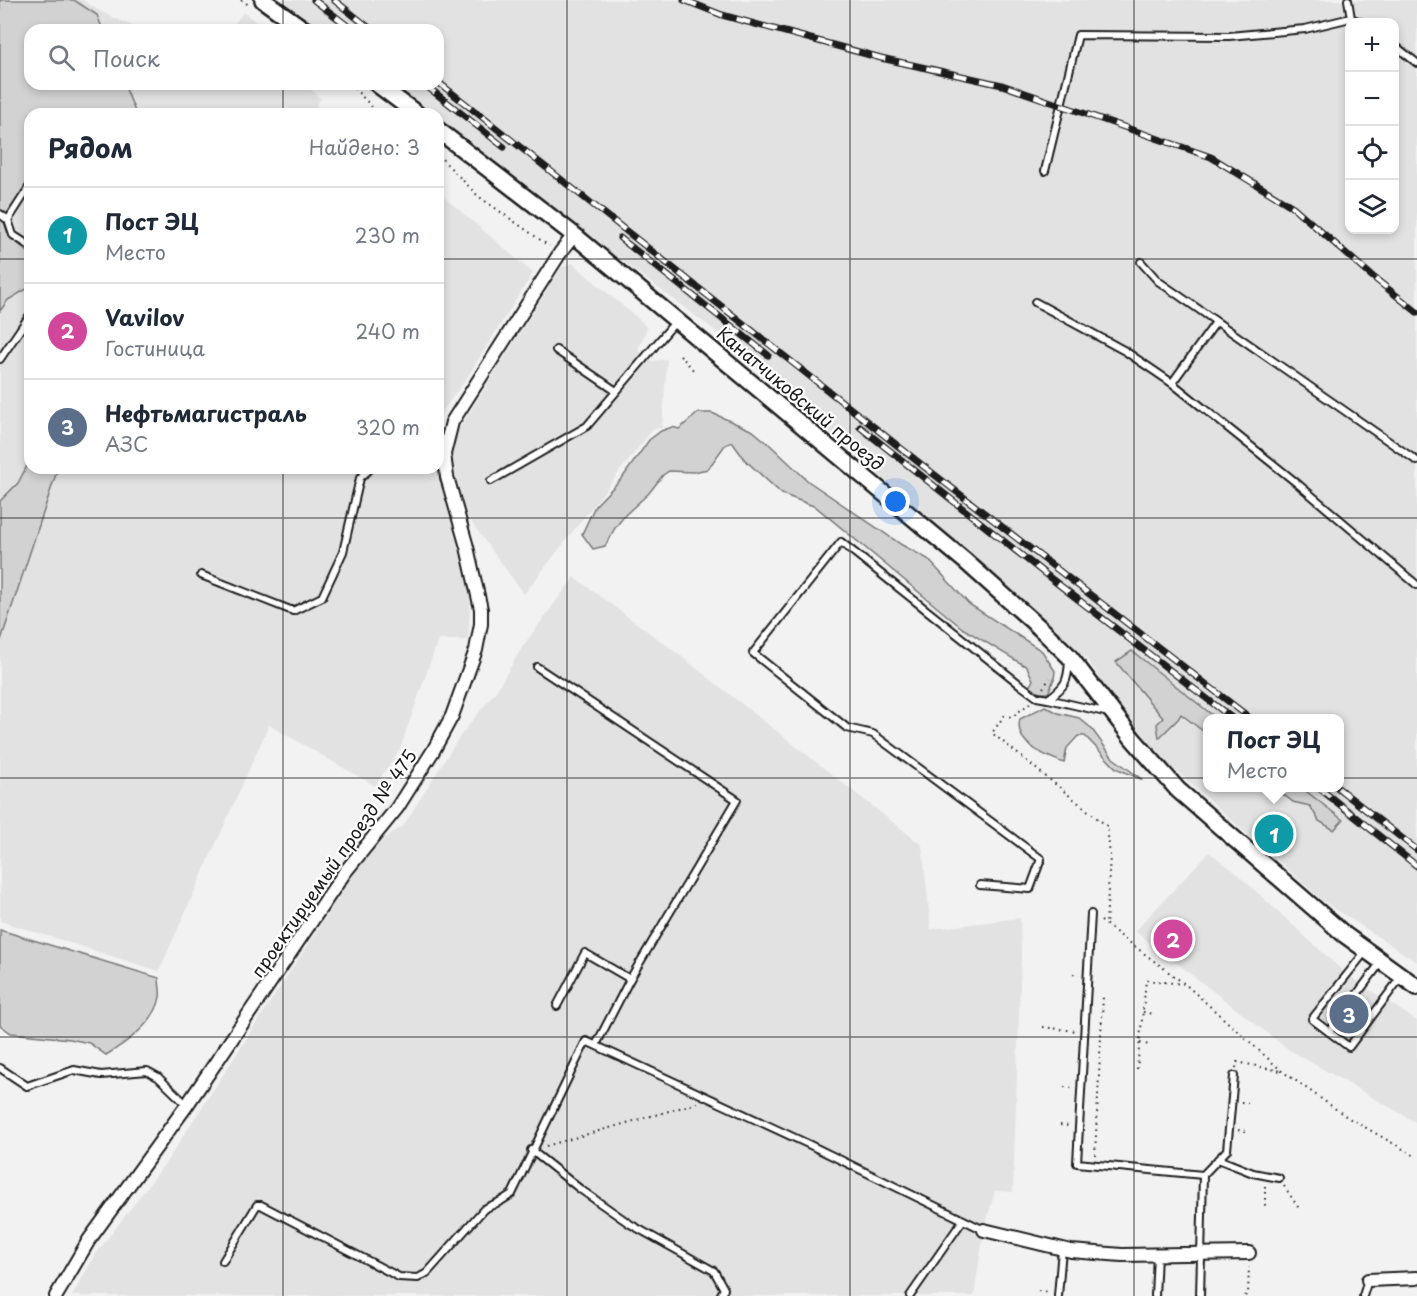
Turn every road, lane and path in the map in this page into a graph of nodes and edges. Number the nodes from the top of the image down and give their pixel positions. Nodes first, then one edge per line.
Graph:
1 (263, 0) edge
2 (1348, 0) edge
3 (1351, 18) edge
4 (1345, 19) edge
5 (297, 24) edge
6 (1399, 48) edge
7 (1417, 63) edge
8 (356, 90) edge
9 (385, 90) edge
10 (373, 108) edge
11 (409, 108) edge
12 (444, 135) edge
13 (444, 161) edge
14 (1045, 171) dead end
15 (24, 195) edge
16 (0, 214) edge
17 (8, 220) junction
18 (574, 236) junction
19 (24, 242) edge
20 (560, 253) junction
21 (1141, 262) dead end
22 (1035, 302) dead end
23 (676, 320) junction
24 (1216, 322) junction
25 (24, 324) edge
26 (556, 350) dead end
27 (680, 355) dead end
28 (0, 359) edge
29 (695, 372) dead end
30 (1172, 383) junction
31 (616, 391) junction
32 (444, 445) edge
33 (1417, 461) edge
34 (444, 466) edge
35 (364, 474) edge
36 (490, 481) dead end
37 (201, 575) dead end
38 (1417, 585) edge
39 (1069, 656) junction
40 (537, 667) dead end
41 (1037, 697) junction
42 (1048, 699) junction
43 (1114, 714) junction
44 (980, 885) dead end
45 (1091, 914) joint
46 (1106, 925) junction
47 (1366, 950) junction
48 (1381, 961) junction
49 (1402, 976) junction
50 (630, 979) junction
51 (1186, 985) junction
52 (1417, 987) edge
53 (1103, 996) dead end
54 (557, 1006) dead end
55 (1143, 1012) junction
56 (1152, 1014) dead end
57 (1043, 1027) dead end
58 (1085, 1032) junction
59 (1329, 1032) junction
60 (1140, 1043) junction
61 (1149, 1045) dead end
62 (596, 1046) junction
63 (0, 1068) edge
64 (1137, 1069) dead end
65 (1282, 1071) junction
66 (1234, 1076) joint
67 (711, 1099) junction
68 (187, 1105) junction
69 (531, 1150) junction
70 (1417, 1157) edge
71 (1218, 1159) junction
72 (1094, 1164) junction
73 (1264, 1174) junction
74 (1203, 1175) junction
75 (1280, 1178) joint
76 (1265, 1208) dead end
77 (1300, 1210) dead end
78 (963, 1220) junction
79 (984, 1230) joint
80 (1062, 1249) junction
81 (1203, 1253) junction
82 (1249, 1253) joint
83 (1158, 1254) junction
84 (223, 1261) dead end
85 (1417, 1278) edge
86 (1368, 1280) joint
87 (56, 1296) edge
88 (720, 1296) edge
89 (910, 1296) edge
90 (1058, 1296) edge
91 (1155, 1296) edge
92 (1200, 1296) edge
93 (1245, 1296) edge
94 (1363, 1296) edge

1 - 5 street
2 - 3 lane
4 - 14 lane
6 - 7 lane
8 - 10 path
9 - 11 street
12 - 18 street, Канатчиковский проезд
13 - 20 path
15 - 17 lane
16 - 17 lane
17 - 19 lane
18 - 20 street, проектируемый проезд № 475
18 - 23 street, Канатчиковский проезд
20 - 32 street, проектируемый проезд № 475
21 - 24 lane
22 - 30 lane
23 - 31 lane
23 - 39 street, Канатчиковский проезд
24 - 30 lane
24 - 33 lane
25 - 28 lane
26 - 31 lane
27 - 29 path
30 - 38 lane
31 - 36 lane
34 - 68 street, проектируемый проезд № 475
35 - 37 lane
39 - 42 lane
39 - 43 street, Канатчиковский проезд
40 - 50 lane
41 - 42 lane
41 - 44 lane
41 - 46 path
42 - 43 lane
43 - 47 street, Канатчиковский проезд
45 - 46 path
45 - 58 lane
46 - 51 path
47 - 48 street, Канатчиковский проезд
47 - 59 lane
48 - 49 street, Канатчиковский проезд
48 - 59 lane
49 - 52 street, Канатчиковский проезд
49 - 59 lane
50 - 54 lane
50 - 62 lane
51 - 55 path
51 - 65 path
53 - 72 path
55 - 56 path
55 - 60 path
57 - 58 path
58 - 72 lane
60 - 61 path
60 - 64 path
62 - 67 lane
62 - 69 lane
63 - 68 lane
65 - 66 path
65 - 70 path
66 - 71 lane
67 - 69 path
67 - 78 lane
68 - 87 street, проектируемый проезд № 475
69 - 84 lane
69 - 88 lane
71 - 73 lane
71 - 74 lane
72 - 74 lane
73 - 75 lane
73 - 76 path
74 - 81 lane
75 - 77 path
78 - 79 lane
78 - 89 lane
79 - 80 street
80 - 83 street
80 - 90 lane
81 - 82 street
81 - 83 street
81 - 92 lane
82 - 93 path
83 - 91 lane
85 - 86 street
86 - 94 lane

